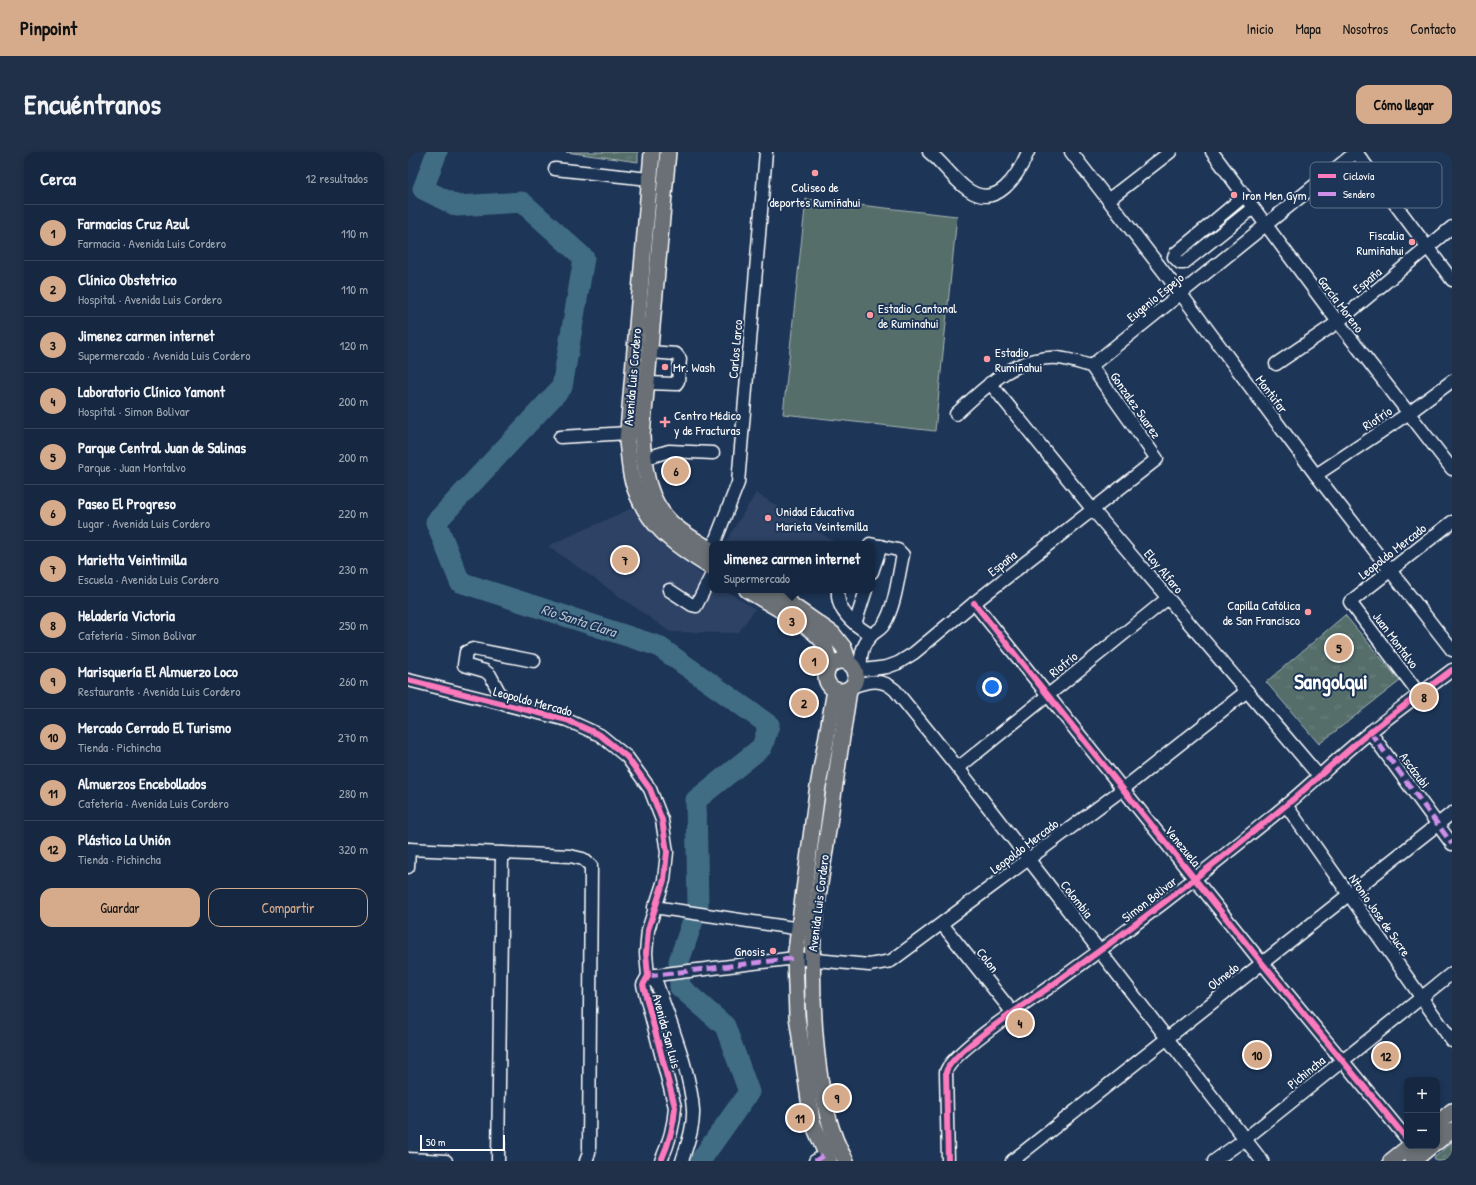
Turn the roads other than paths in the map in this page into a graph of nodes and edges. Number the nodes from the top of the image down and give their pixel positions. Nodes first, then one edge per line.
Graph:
1 (652, 152) edge
2 (668, 152) edge
3 (766, 152) edge
4 (929, 152) edge
5 (1028, 152) edge
6 (1071, 152) edge
7 (1170, 152) edge
8 (1212, 152) edge
9 (1356, 152) edge
10 (1344, 162) edge
11 (1364, 162) edge
12 (555, 168) dead end
13 (649, 179) junction
14 (1310, 190) edge
15 (1244, 196) junction
16 (1108, 200) junction
17 (1253, 208) junction
18 (1398, 208) edge
19 (1266, 226) junction
20 (1452, 227) edge
21 (1428, 248) junction
22 (1452, 280) edge
23 (1181, 294) junction
24 (1338, 322) junction
25 (650, 352) junction
26 (1276, 364) dead end
27 (1091, 366) junction
28 (1452, 381) edge
29 (647, 383) junction
30 (990, 383) junction
31 (1409, 413) junction
32 (956, 414) dead end
33 (628, 433) junction
34 (560, 437) dead end
35 (713, 453) dead end
36 (643, 459) junction
37 (1157, 459) joint
38 (1452, 469) edge
39 (1316, 475) junction
40 (1093, 510) junction
41 (1452, 522) edge
42 (715, 541) edge
43 (876, 545) edge
44 (709, 548) edge
45 (709, 568) edge
46 (1390, 570) junction
47 (709, 572) edge
48 (669, 590) dead end
49 (752, 593) edge
50 (774, 593) edge
51 (838, 593) edge
52 (865, 593) edge
53 (1168, 598) junction
54 (1350, 602) joint
55 (974, 603) junction
56 (855, 624) junction
57 (872, 635) junction
58 (1452, 650) edge
59 (534, 661) dead end
60 (830, 666) junction
61 (1452, 670) edge
62 (851, 678) junction
63 (408, 680) edge
64 (1247, 691) junction
65 (1048, 695) junction
66 (1420, 695) junction
67 (506, 705) junction
68 (1370, 732) junction
69 (958, 768) junction
70 (1319, 776) junction
71 (1123, 789) junction
72 (1286, 806) junction
73 (1452, 813) edge
74 (1438, 824) junction
75 (1452, 844) edge
76 (408, 849) edge
77 (502, 853) junction
78 (1029, 860) junction
79 (408, 866) edge
80 (1194, 878) junction
81 (1349, 894) junction
82 (654, 907) junction
83 (942, 924) junction
84 (798, 928) junction
85 (813, 931) junction
86 (1100, 952) junction
87 (795, 958) junction
88 (812, 959) junction
89 (1262, 963) junction
90 (1452, 973) edge
91 (648, 976) junction
92 (1421, 999) junction
93 (1013, 1013) junction
94 (1167, 1038) junction
95 (1452, 1041) edge
96 (1342, 1060) junction
97 (1452, 1111) edge
98 (1440, 1121) edge
99 (1452, 1130) edge
100 (1404, 1135) edge
101 (1245, 1139) junction
102 (1440, 1140) edge
103 (1420, 1152) edge
104 (408, 1159) edge
105 (823, 1159) edge
106 (446, 1161) edge
107 (498, 1161) edge
108 (586, 1161) edge
109 (661, 1161) edge
110 (682, 1161) edge
111 (846, 1161) edge
112 (948, 1161) edge
113 (1012, 1161) edge
114 (1214, 1161) edge
115 (1262, 1161) edge
116 (1391, 1161) edge

1 - 13 main road, Avenida Luis Cordero
2 - 25 main road, Avenida Luis Cordero
3 - 42 street, Carlos Larco
4 - 5 street
6 - 16 street, Montùfar
7 - 16 street
8 - 15 street, García Moreno
9 - 10 street, Eugenio Espejo
9 - 11 street
12 - 13 street
13 - 33 main road, Avenida Luis Cordero
14 - 19 street, Eugenio Espejo
15 - 17 street, García Moreno
15 - 17 street
16 - 23 street, Montùfar
17 - 19 street, García Moreno
18 - 21 street
19 - 23 street, Eugenio Espejo
19 - 24 street, García Moreno
20 - 21 street, España
21 - 22 street
21 - 24 street, España
23 - 27 street, Eugenio Espejo
23 - 39 street, Montùfar
24 - 26 street, España
24 - 31 street, García Moreno
25 - 29 main road, Avenida Luis Cordero
25 - 29 street
27 - 30 street
27 - 37 street, Gonzalez Suarez
28 - 31 street, Riofrío
29 - 36 main road, Avenida Luis Cordero
30 - 32 street
30 - 40 street, Eloy Alfaro
31 - 38 street, García Moreno
31 - 39 street, Riofrío
33 - 34 street
33 - 45 main road, Avenida Luis Cordero
35 - 36 street
36 - 44 main road, Avenida Luis Cordero
37 - 40 street, España
39 - 46 street, Montùfar
40 - 53 street, Eloy Alfaro
40 - 55 street, España
41 - 46 street, Leopoldo Mercado
43 - 57 street
46 - 54 street, Leopoldo Mercado
46 - 58 street, Montùfar
47 - 48 street
49 - 60 main road
50 - 62 main road
51 - 56 street
52 - 56 street
53 - 64 street, Eloy Alfaro
53 - 65 street, Riofrío
54 - 66 street, Juan Montalvo
55 - 62 street, España
55 - 65 street, Venezuela
56 - 57 street
57 - 62 street
59 - 67 street
60 - 62 main road
60 - 62 main road
61 - 66 street, Simon Bolìvar
62 - 69 street, Colombia
62 - 84 main road, Avenida Luis Cordero
62 - 85 main road, Avenida Luis Cordero
63 - 67 street, Leopoldo Mercado
64 - 70 street, Eloy Alfaro
64 - 71 street, Leopoldo Mercado
65 - 69 street, Riofrío
65 - 71 street, Venezuela
66 - 68 street, Simon Bolìvar
67 - 82 street, Leopoldo Mercado
68 - 70 street, Simon Bolìvar
68 - 74 street, Ascázubi
69 - 78 street, Colombia
70 - 72 street, Simon Bolìvar
71 - 78 street, Leopoldo Mercado
71 - 80 street, Venezuela
72 - 80 street, Simon Bolìvar
72 - 81 street, Ntonio Jose de Sucre
73 - 74 street, Olmedo
74 - 75 street, Ascázubi
74 - 81 street, Olmedo
76 - 77 street
76 - 79 street
77 - 107 street
77 - 108 street
78 - 83 street, Leopoldo Mercado
78 - 86 street, Colombia
80 - 86 street, Simon Bolìvar
80 - 89 street, Venezuela
81 - 89 street, Olmedo
81 - 92 street, Ntonio Jose de Sucre
82 - 84 street
82 - 91 street, Avenida San Luis
83 - 88 street, Leopoldo Mercado
83 - 93 street, Colon
84 - 85 street
84 - 87 main road, Avenida Luis Cordero
85 - 88 main road, Avenida Luis Cordero
86 - 93 street, Simon Bolìvar
86 - 94 street, Colombia
87 - 88 street, Leopoldo Mercado
87 - 91 street, Leopoldo Mercado
87 - 105 main road, Avenida Luis Cordero
88 - 111 main road, Avenida Luis Cordero
89 - 94 street, Olmedo
89 - 96 street, Venezuela
90 - 92 street, Pichincha
91 - 109 street, Avenida San Luis
91 - 110 street, Avenida San Luis
92 - 95 street, Ntonio Jose de Sucre
92 - 96 street, Pichincha
93 - 112 street, Simon Bolìvar
94 - 101 street, Colombia
94 - 113 street, Olmedo
96 - 100 street, Venezuela
96 - 101 street, Pichincha
97 - 98 main road
99 - 102 main road
101 - 114 street, Pichincha
101 - 115 street, Colombia
103 - 116 main road
104 - 106 street

